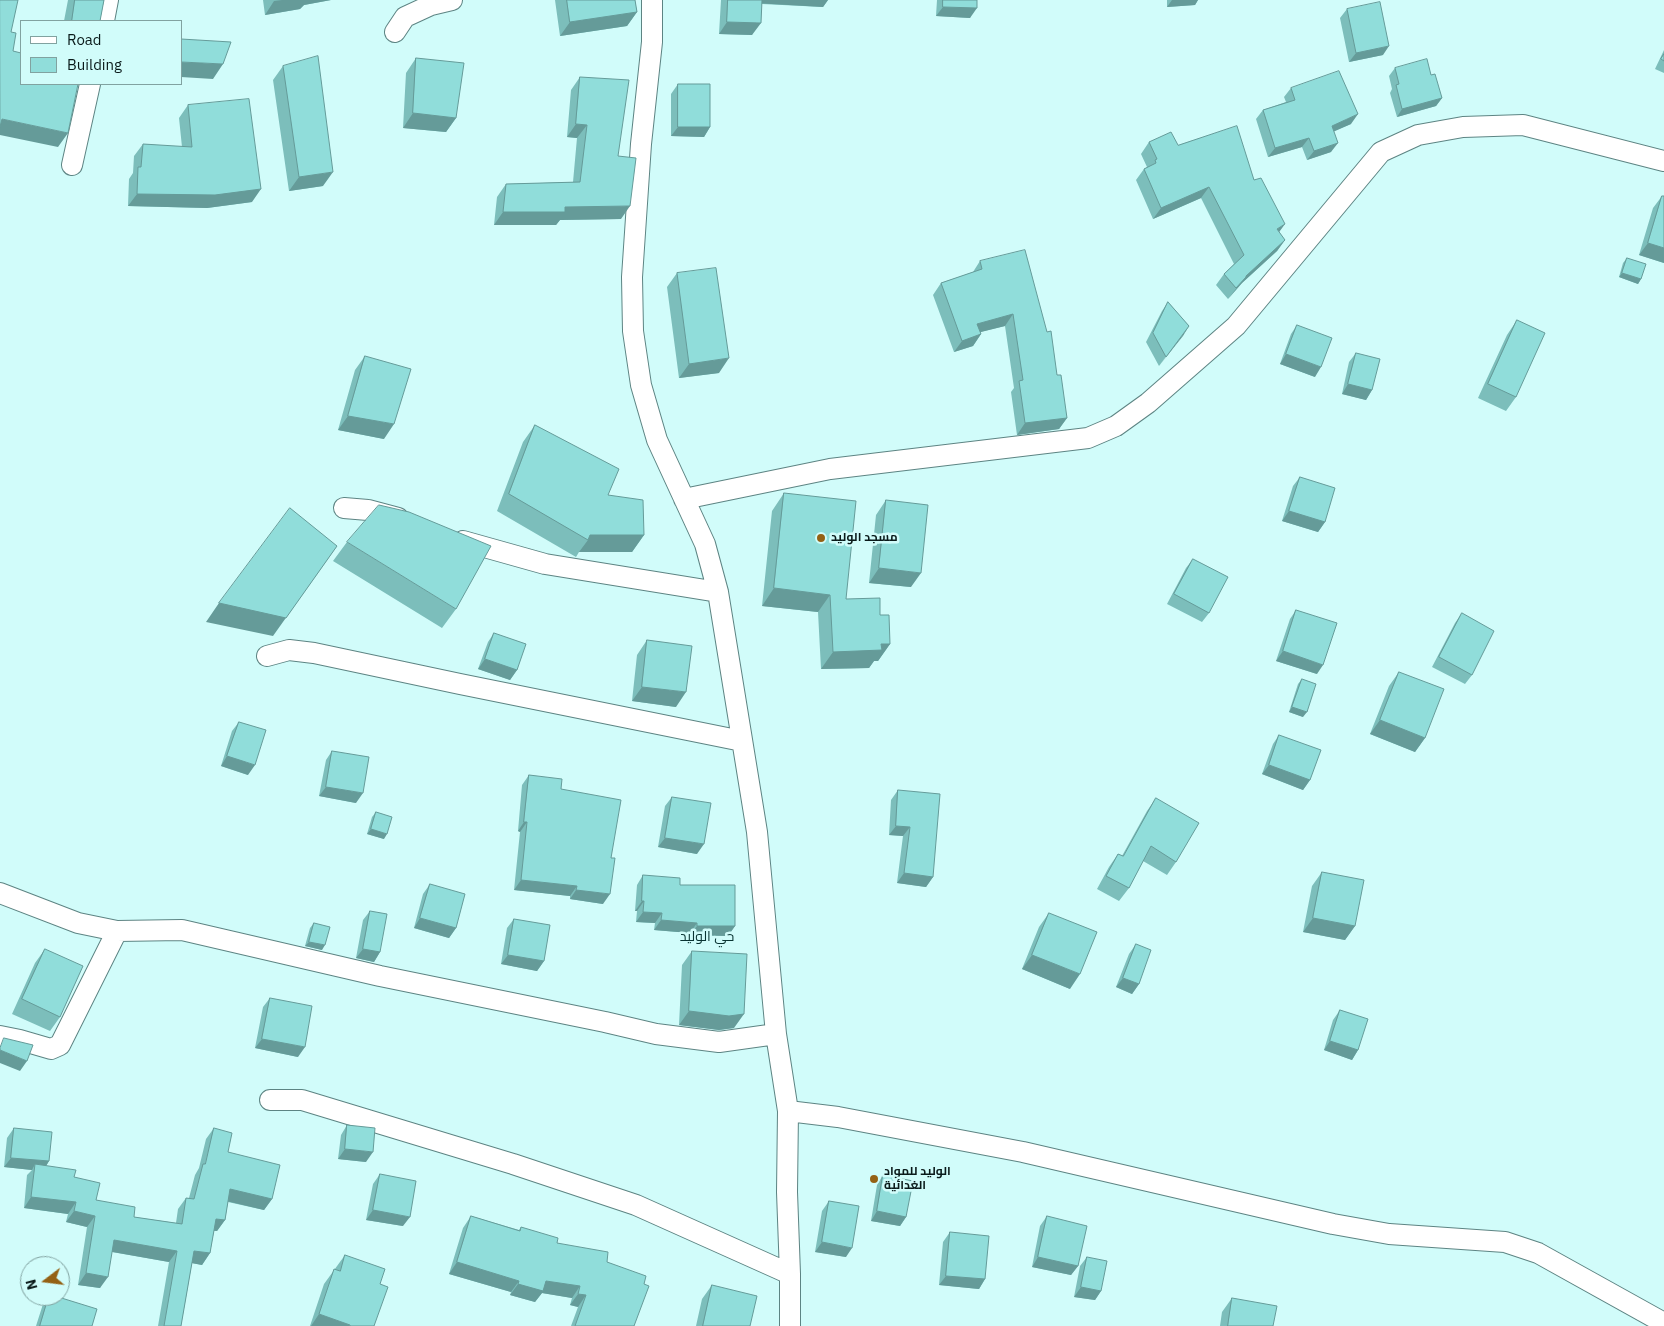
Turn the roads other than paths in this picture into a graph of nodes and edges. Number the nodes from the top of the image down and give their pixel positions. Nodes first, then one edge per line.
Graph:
1 (108, 0) edge
2 (452, 0) edge
3 (652, 0) edge
4 (104, 20) edge
5 (395, 32) dead end
6 (90, 85) edge
7 (1664, 161) edge
8 (72, 165) dead end
9 (684, 499) junction
10 (344, 508) dead end
11 (412, 524) edge
12 (448, 536) edge
13 (718, 592) junction
14 (267, 656) dead end
15 (742, 741) junction
16 (0, 893) edge
17 (117, 931) junction
18 (776, 1034) junction
19 (0, 1036) edge
20 (270, 1100) dead end
21 (788, 1111) junction
22 (790, 1274) junction
23 (1664, 1323) edge
24 (790, 1326) edge

1 - 4 street
2 - 5 street
3 - 9 street
6 - 8 street
7 - 9 street
9 - 13 street
10 - 11 street
12 - 13 street
13 - 15 street
14 - 15 street
15 - 18 street
16 - 17 street
17 - 18 street
17 - 19 street
18 - 21 street
20 - 22 street
21 - 22 street
21 - 23 street
22 - 24 street

